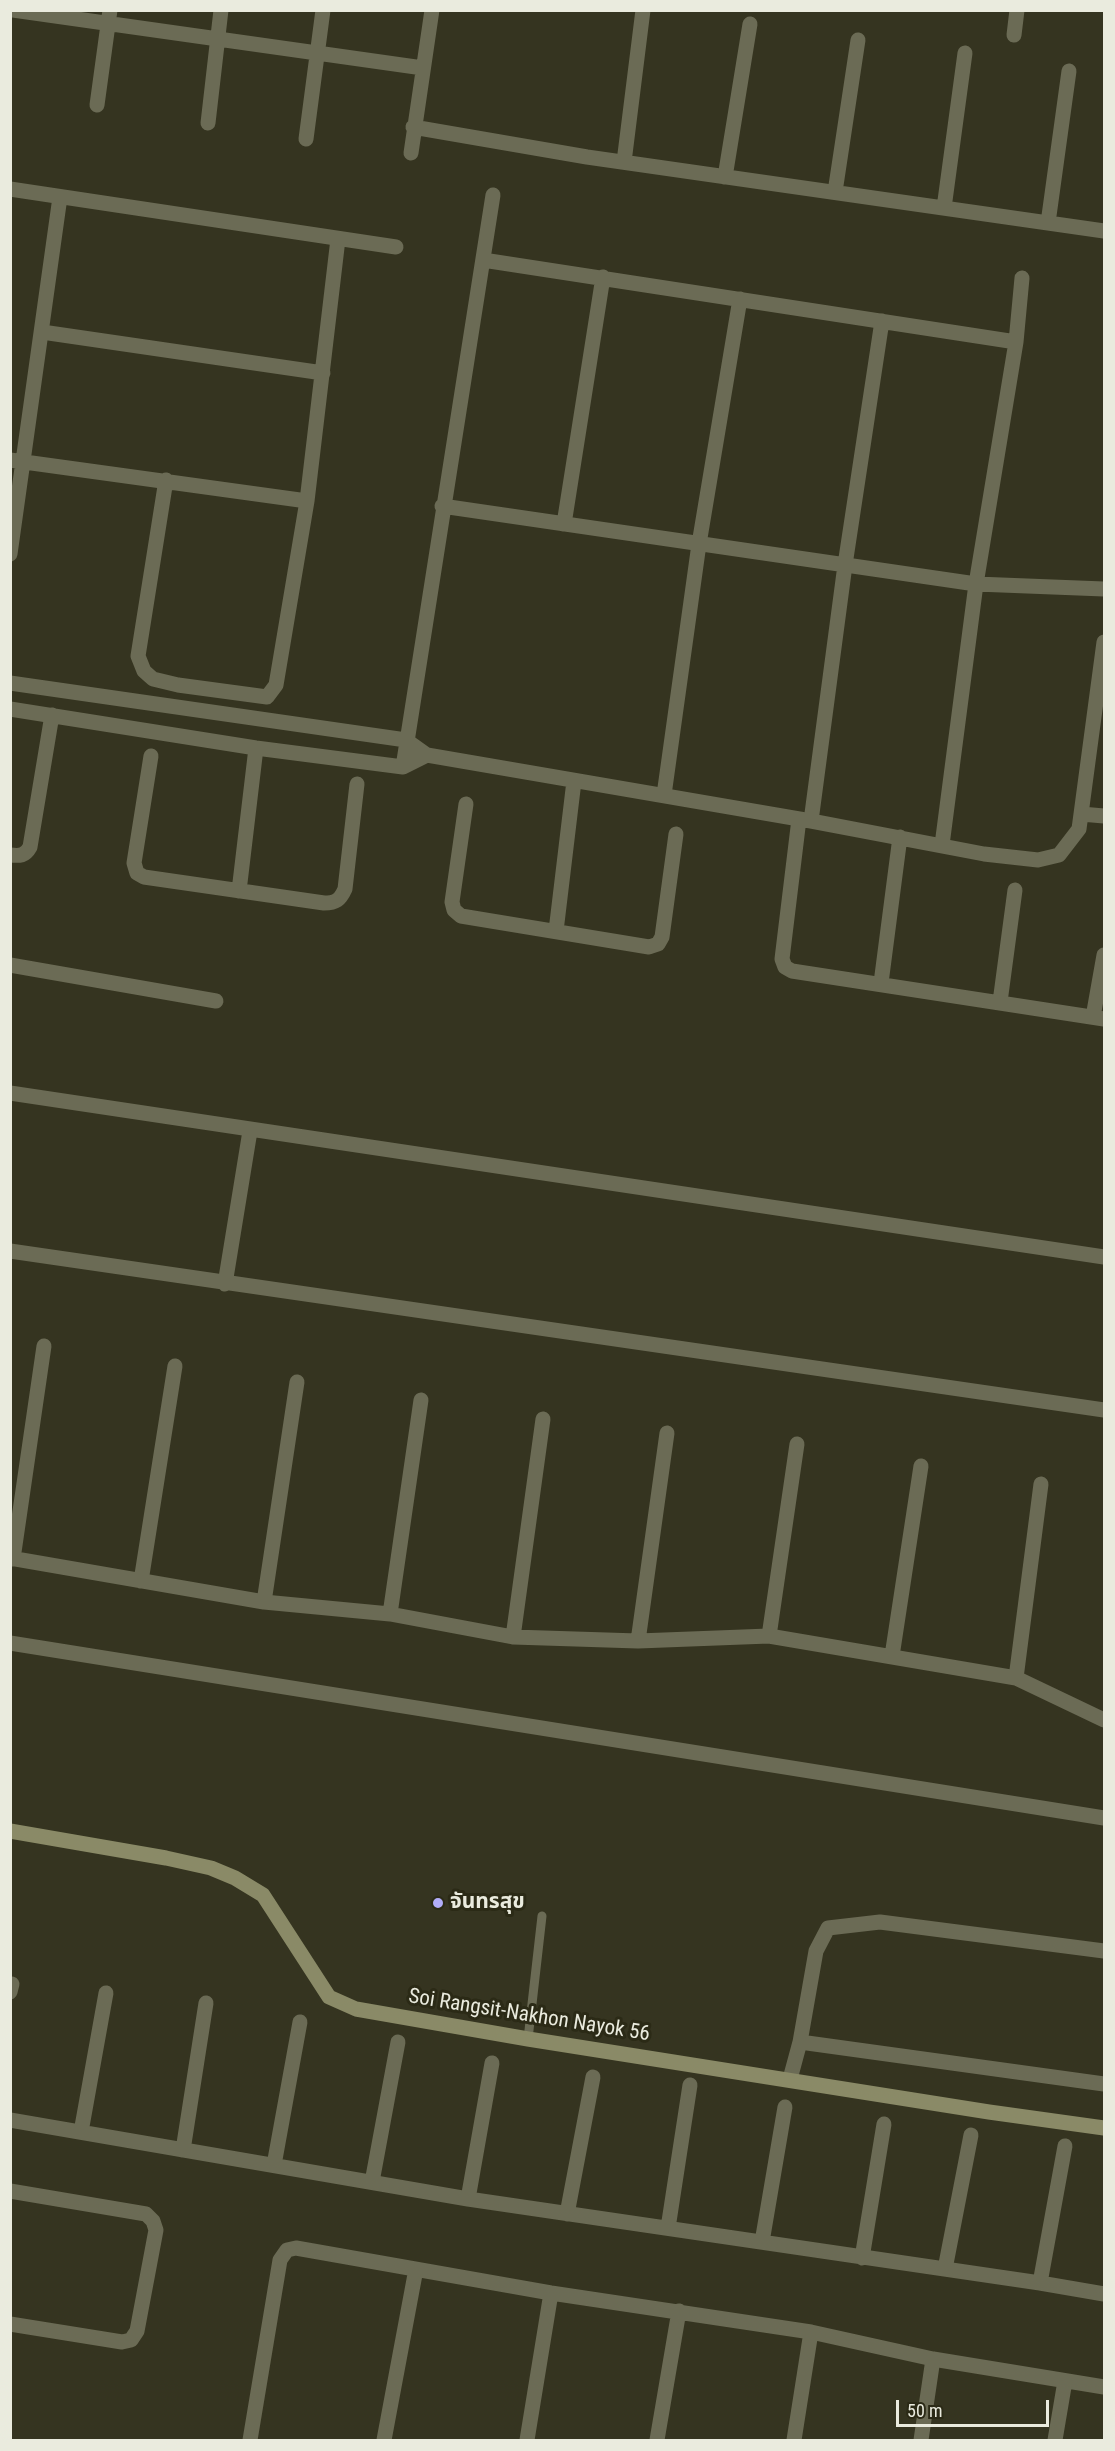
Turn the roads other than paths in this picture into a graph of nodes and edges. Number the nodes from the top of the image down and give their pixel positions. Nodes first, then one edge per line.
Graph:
1 (14, 10) edge
2 (221, 10) edge
3 (324, 10) edge
4 (432, 10) edge
5 (644, 10) edge
6 (1017, 10) edge
7 (109, 17) edge
8 (750, 24) dead end
9 (1014, 35) dead end
10 (218, 39) junction
11 (858, 39) dead end
12 (318, 52) junction
13 (965, 53) dead end
14 (423, 68) junction
15 (1069, 71) dead end
16 (97, 105) dead end
17 (208, 123) dead end
18 (413, 127) junction
19 (306, 139) dead end
20 (411, 153) dead end
21 (624, 162) junction
22 (725, 177) junction
23 (10, 189) edge
24 (835, 192) junction
25 (493, 195) dead end
26 (60, 197) junction
27 (944, 208) junction
28 (1048, 223) junction
29 (1104, 231) edge
30 (338, 239) junction
31 (396, 247) dead end
32 (483, 260) junction
33 (603, 277) junction
34 (1022, 278) dead end
35 (740, 299) junction
36 (882, 321) junction
37 (42, 332) junction
38 (1016, 342) junction
39 (322, 373) junction
40 (17, 460) edge
41 (166, 480) junction
42 (307, 501) junction
43 (442, 506) junction
44 (564, 524) junction
45 (699, 544) junction
46 (10, 554) edge
47 (845, 565) junction
48 (976, 584) junction
49 (1104, 589) edge
50 (1104, 642) edge
51 (10, 683) edge
52 (10, 709) edge
53 (52, 715) junction
54 (406, 740) junction
55 (256, 748) junction
56 (427, 755) junction
57 (151, 756) dead end
58 (403, 767) junction
59 (574, 781) junction
60 (357, 784) dead end
61 (664, 795) junction
62 (466, 804) dead end
63 (1081, 814) junction
64 (1104, 816) edge
65 (805, 820) junction
66 (676, 834) dead end
67 (900, 837) junction
68 (942, 845) junction
69 (10, 855) edge
70 (1015, 890) dead end
71 (239, 891) junction
72 (556, 931) junction
73 (1104, 955) edge
74 (10, 965) edge
75 (881, 983) junction
76 (216, 1001) dead end
77 (1000, 1002) junction
78 (1099, 1018) edge
79 (10, 1093) edge
80 (250, 1131) junction
81 (10, 1251) edge
82 (1104, 1257) edge
83 (225, 1284) junction
84 (44, 1346) dead end
85 (175, 1366) dead end
86 (297, 1382) dead end
87 (421, 1400) dead end
88 (1104, 1410) edge
89 (543, 1419) dead end
90 (667, 1433) dead end
91 (797, 1444) dead end
92 (921, 1466) dead end
93 (1041, 1484) dead end
94 (12, 1559) edge
95 (141, 1581) junction
96 (264, 1602) junction
97 (390, 1614) junction
98 (769, 1636) junction
99 (513, 1637) junction
100 (638, 1641) junction
101 (10, 1643) edge
102 (892, 1656) junction
103 (1016, 1678) junction
104 (1104, 1720) edge
105 (1104, 1818) edge
106 (10, 1831) edge
107 (542, 1916) dead end
108 (1104, 1951) edge
109 (106, 1994) dead end
110 (206, 2003) dead end
111 (300, 2022) dead end
112 (528, 2039) junction
113 (398, 2042) dead end
114 (800, 2042) junction
115 (492, 2062) dead end
116 (593, 2077) dead end
117 (790, 2079) junction
118 (1104, 2084) edge
119 (690, 2085) dead end
120 (785, 2108) dead end
121 (10, 2120) edge
122 (884, 2124) dead end
123 (1104, 2128) edge
124 (81, 2133) junction
125 (971, 2135) dead end
126 (1065, 2146) dead end
127 (183, 2150) junction
128 (274, 2165) junction
129 (372, 2182) junction
130 (10, 2191) edge
131 (468, 2199) junction
132 (567, 2214) junction
133 (668, 2228) junction
134 (762, 2242) junction
135 (862, 2258) junction
136 (416, 2269) junction
137 (945, 2269) junction
138 (1040, 2283) junction
139 (551, 2293) junction
140 (1104, 2294) edge
141 (679, 2311) junction
142 (10, 2324) edge
143 (811, 2332) junction
144 (933, 2359) junction
145 (1065, 2381) junction
146 (1104, 2387) edge
147 (250, 2440) edge
148 (384, 2440) edge
149 (527, 2440) edge
150 (657, 2440) edge
151 (794, 2440) edge
152 (921, 2440) edge
153 (1055, 2440) edge

1 - 7 street
2 - 10 street
3 - 12 street
4 - 14 street
5 - 21 street
6 - 9 street
7 - 10 street
7 - 16 street
8 - 22 street
10 - 12 street
10 - 17 street
11 - 24 street
12 - 14 street
12 - 19 street
13 - 27 street
14 - 18 street
15 - 28 street
18 - 20 street
18 - 21 street
21 - 22 street
22 - 24 street
23 - 26 street
24 - 27 street
25 - 32 street
26 - 30 street
26 - 37 street
27 - 28 street
28 - 29 street
30 - 31 street
30 - 39 street
32 - 33 street
32 - 43 street
33 - 35 street
33 - 44 street
34 - 38 street
35 - 36 street
35 - 45 street
36 - 38 street
36 - 47 street
37 - 39 street
37 - 40 street
38 - 48 street
39 - 42 street
40 - 41 street
40 - 46 street
41 - 42 street
41 - 42 street
43 - 44 street
43 - 54 street
44 - 45 street
45 - 47 street
45 - 61 street
47 - 48 street
47 - 65 street
48 - 49 street
48 - 68 street
50 - 63 street
51 - 54 street
52 - 53 street
53 - 55 street
53 - 69 street
54 - 56 street
54 - 58 street
55 - 58 street
55 - 71 street
56 - 58 street
56 - 59 street
57 - 71 street
59 - 61 street
59 - 72 street
60 - 71 street
61 - 65 street
62 - 72 street
63 - 64 street
63 - 68 street
65 - 67 street
65 - 75 street
66 - 72 street
67 - 68 street
67 - 75 street
70 - 77 street
73 - 78 street
74 - 76 street
75 - 77 street
77 - 78 street
79 - 80 street
80 - 82 street
80 - 83 street
81 - 83 street
83 - 88 street
84 - 94 street
85 - 95 street
86 - 96 street
87 - 97 street
89 - 99 street
90 - 100 street
91 - 98 street
92 - 102 street
93 - 103 street
94 - 95 street
95 - 96 street
96 - 97 street
97 - 99 street
98 - 100 street
98 - 102 street
99 - 100 street
101 - 105 street
102 - 103 street
103 - 104 street
106 - 112 street, Soi Rangsit-Nakhon Nayok 56
107 - 112 lane
108 - 114 street
109 - 124 street
110 - 127 street
111 - 128 street
112 - 117 street, Soi Rangsit-Nakhon Nayok 56
113 - 129 street
114 - 117 street
114 - 118 street
115 - 131 street
116 - 132 street
117 - 123 street, Soi Rangsit-Nakhon Nayok 56
119 - 133 street
120 - 134 street
121 - 124 street
122 - 135 street
124 - 127 street
125 - 137 street
126 - 138 street
127 - 128 street
128 - 129 street
129 - 131 street
130 - 142 street
131 - 132 street
132 - 133 street
133 - 134 street
134 - 135 street
135 - 137 street
136 - 139 street
136 - 147 street
136 - 148 street
137 - 138 street
138 - 140 street
139 - 141 street
139 - 149 street
141 - 143 street
141 - 150 street
143 - 144 street
143 - 151 street
144 - 145 street
144 - 152 street
145 - 146 street
145 - 153 street

